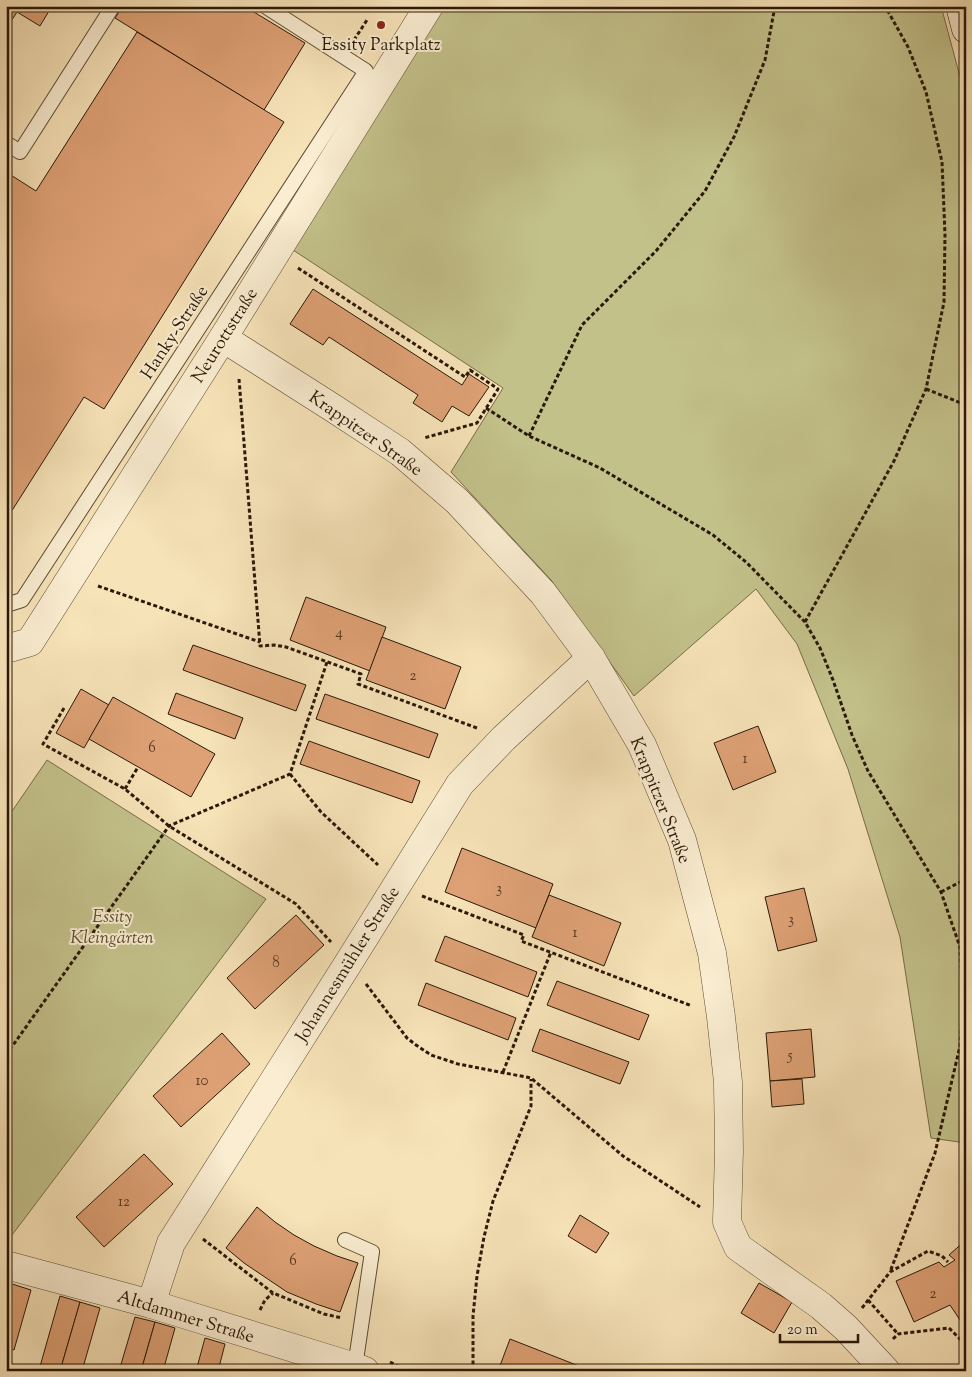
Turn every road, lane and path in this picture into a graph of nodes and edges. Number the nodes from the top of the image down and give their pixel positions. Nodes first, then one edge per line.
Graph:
1 (113, 6) edge
2 (265, 6) edge
3 (429, 6) edge
4 (775, 6) edge
5 (885, 6) edge
6 (960, 6) edge
7 (367, 20) dead end
8 (966, 29) edge
9 (360, 30) dead end
10 (6, 143) edge
11 (298, 268) dead end
12 (229, 343) junction
13 (926, 388) junction
14 (966, 405) edge
15 (486, 408) junction
16 (529, 436) junction
17 (400, 452) junction
18 (71, 577) junction
19 (6, 604) edge
20 (806, 622) junction
21 (260, 642) junction
22 (6, 649) edge
23 (591, 658) junction
24 (327, 662) junction
25 (504, 738) junction
26 (138, 767) dead end
27 (290, 774) junction
28 (125, 788) dead end
29 (966, 880) edge
30 (397, 885) junction
31 (942, 892) junction
32 (551, 952) junction
33 (721, 1017) junction
34 (6, 1055) edge
35 (503, 1072) dead end
36 (531, 1078) dead end
37 (183, 1223) junction
38 (345, 1240) dead end
39 (948, 1262) dead end
40 (6, 1264) edge
41 (890, 1272) junction
42 (868, 1300) junction
43 (151, 1304) junction
44 (362, 1322) junction
45 (846, 1328) junction
46 (898, 1334) junction
47 (966, 1345) edge
48 (879, 1364) edge
49 (360, 1369) edge
50 (473, 1371) edge

1 - 10 lane
2 - 19 lane, Hanky-Straße
3 - 12 street, Neurottstraße
4 - 16 path
5 - 13 path
6 - 8 street
7 - 9 path
11 - 15 path
12 - 17 street, Krappitzer Straße
12 - 18 street, Neurottstraße
12 - 21 path
13 - 14 path
13 - 20 path
15 - 16 path
15 - 17 path
16 - 20 path
17 - 23 street, Krappitzer Straße
18 - 21 path
18 - 22 street, Neurottstraße
20 - 31 path
21 - 24 path
23 - 25 street, Johannesmühler Straße
23 - 33 street, Krappitzer Straße
24 - 25 path
24 - 27 path
25 - 30 street, Johannesmühler Straße
26 - 28 path
27 - 30 path
27 - 34 path
29 - 31 path
30 - 32 path
30 - 37 street, Johannesmühler Straße
31 - 41 path
32 - 33 path
32 - 35 path
33 - 45 street, Krappitzer Straße
36 - 50 path
37 - 43 street, Johannesmühler Straße
37 - 44 path
38 - 44 lane
39 - 41 path
40 - 43 street, Altdammer Straße
41 - 42 path
42 - 45 path
42 - 46 path
43 - 49 street, Altdammer Straße
44 - 49 lane
45 - 48 street, Krappitzer Straße
46 - 47 path
46 - 48 path

